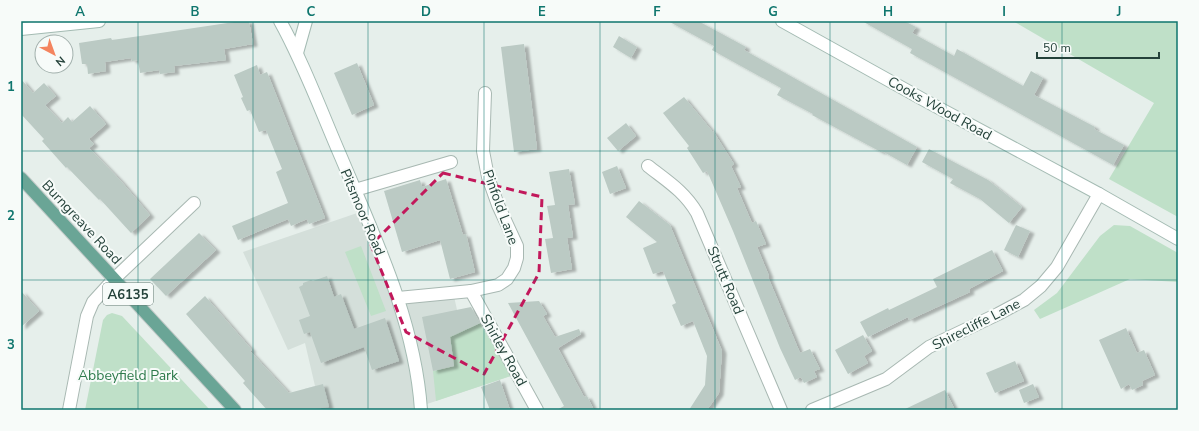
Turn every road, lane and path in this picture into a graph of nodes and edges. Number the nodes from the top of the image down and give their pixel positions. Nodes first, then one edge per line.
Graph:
1 (99, 21) edge
2 (280, 21) edge
3 (306, 21) edge
4 (782, 21) edge
5 (21, 29) edge
6 (297, 53) junction
7 (485, 93) dead end
8 (452, 162) dead end
9 (648, 166) dead end
10 (21, 178) edge
11 (355, 190) junction
12 (1099, 194) junction
13 (194, 203) dead end
14 (1178, 239) edge
15 (114, 279) junction
16 (470, 291) junction
17 (398, 298) junction
18 (69, 410) edge
19 (235, 410) edge
20 (421, 410) edge
21 (537, 410) edge
22 (781, 410) edge
23 (812, 410) edge

1 - 5 street
2 - 6 street, Pitsmoor Road
3 - 6 street
4 - 12 street, Cooks Wood Road
6 - 11 street, Pitsmoor Road
7 - 16 street, Pinfold Lane
8 - 11 street
9 - 22 street, Strutt Road
10 - 15 main road, Burngreave Road / A6135
11 - 17 street, Pitsmoor Road
12 - 14 street, Cooks Wood Road
12 - 23 street, Shirecliffe Lane
13 - 15 street
15 - 18 street
15 - 19 main road, Burngreave Road / A6135
16 - 17 street, Pinfold Lane
16 - 21 street, Shirley Road
17 - 20 street, Pitsmoor Road

